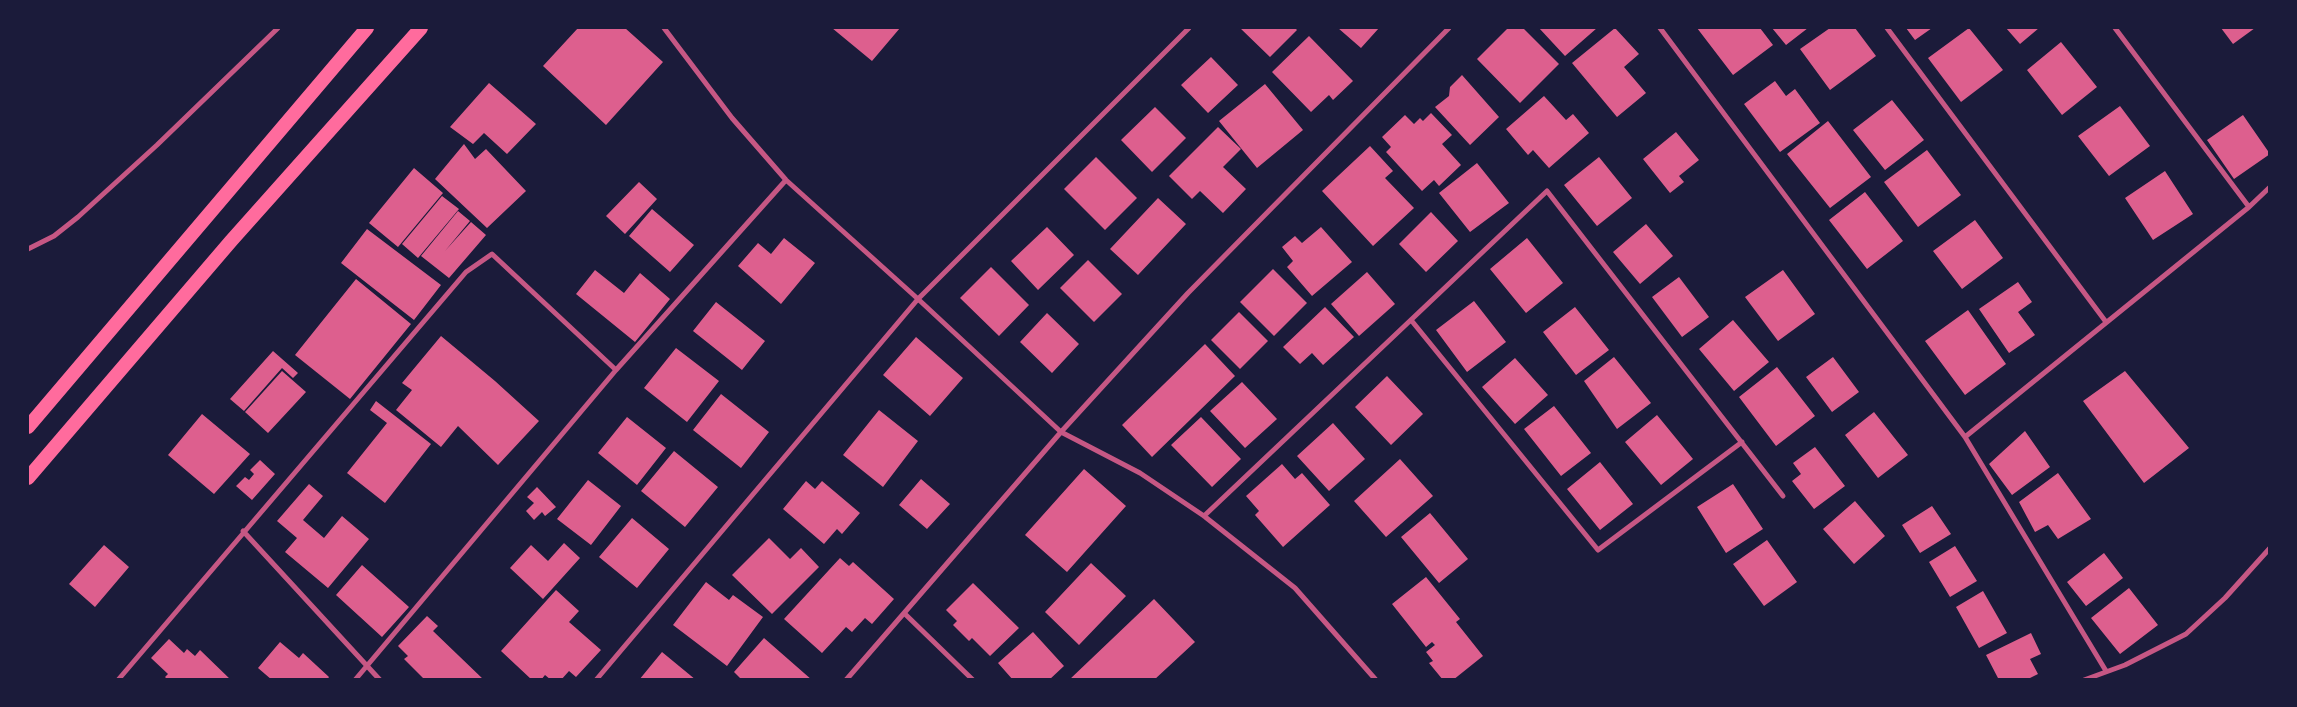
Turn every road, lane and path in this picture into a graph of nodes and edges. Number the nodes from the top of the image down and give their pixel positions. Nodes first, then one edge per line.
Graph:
1 (278, 28) edge
2 (367, 28) edge
3 (421, 28) edge
4 (664, 28) edge
5 (1189, 28) edge
6 (1449, 28) edge
7 (1660, 28) edge
8 (1888, 28) edge
9 (2115, 28) edge
10 (786, 180) junction
11 (2270, 187) edge
12 (2249, 207) junction
13 (28, 249) edge
14 (918, 299) junction
15 (1411, 320) junction
16 (2106, 322) junction
17 (616, 370) junction
18 (28, 427) edge
19 (1060, 432) junction
20 (1965, 437) junction
21 (1742, 442) junction
22 (28, 478) edge
23 (1783, 496) dead end
24 (1204, 516) junction
25 (243, 531) junction
26 (2270, 548) edge
27 (904, 613) junction
28 (367, 666) junction
29 (2106, 671) junction
30 (118, 680) edge
31 (356, 680) edge
32 (380, 680) edge
33 (596, 680) edge
34 (846, 680) edge
35 (973, 680) edge
36 (1376, 680) edge
37 (2084, 680) edge

1 - 13 street
2 - 18 highway
3 - 22 highway
4 - 10 street
5 - 14 street
6 - 19 street
7 - 20 street
8 - 16 street
9 - 12 street
10 - 14 street
10 - 17 street
11 - 12 street
12 - 16 street
14 - 19 street
14 - 33 street
15 - 21 street
15 - 21 street
15 - 24 street
16 - 20 street
17 - 25 street
17 - 28 street
19 - 24 street
19 - 27 street
20 - 29 street
21 - 23 street
24 - 36 street
25 - 28 street
25 - 30 street
26 - 29 street
27 - 34 street
27 - 35 street
28 - 31 street
28 - 32 street
29 - 37 street

